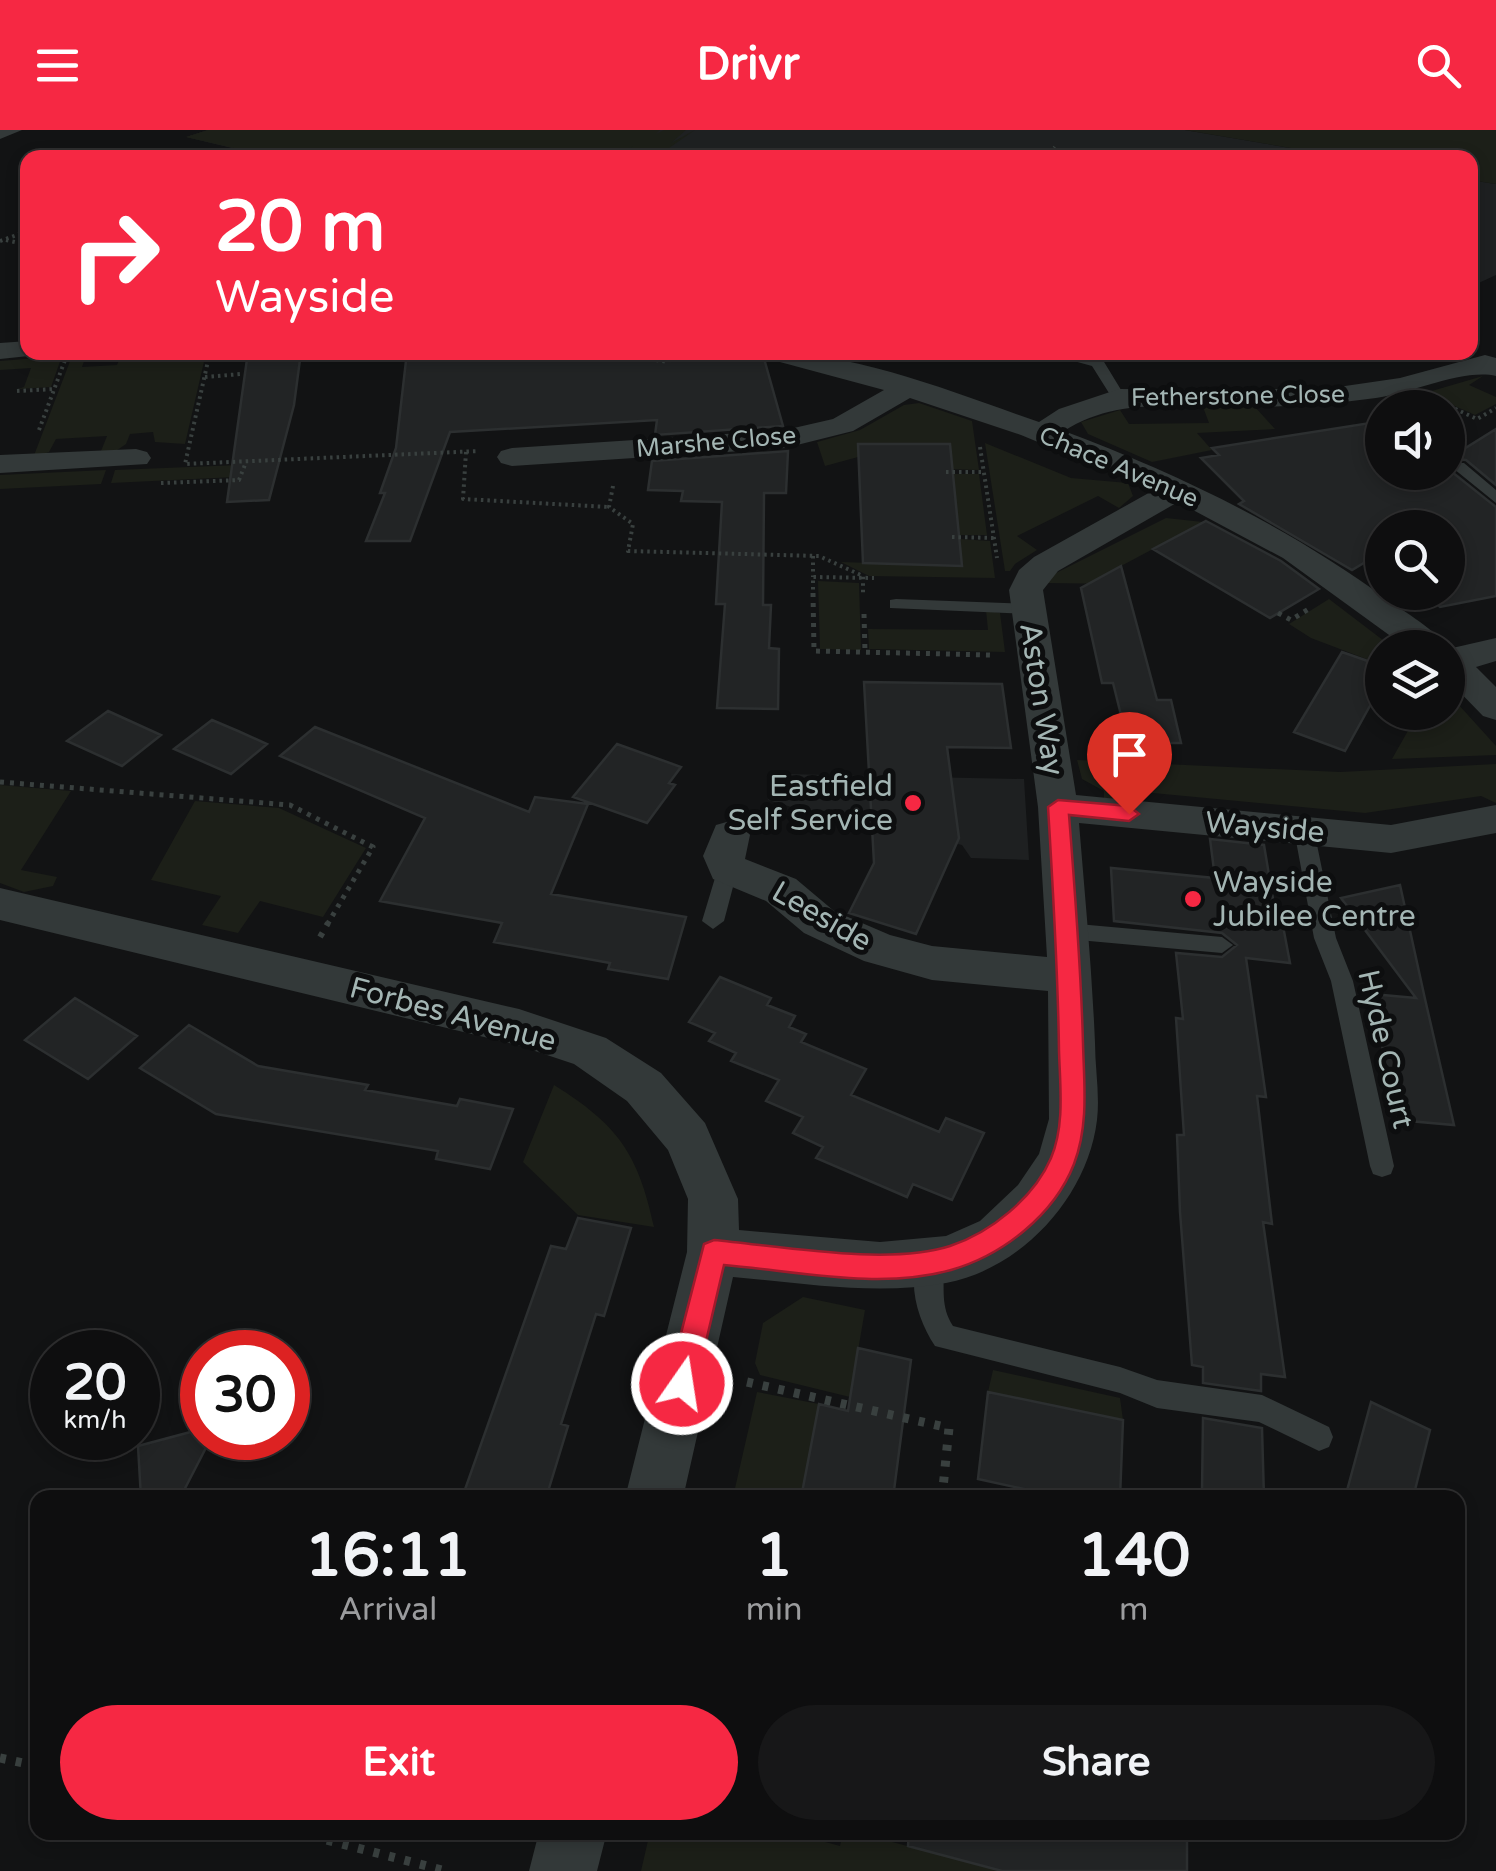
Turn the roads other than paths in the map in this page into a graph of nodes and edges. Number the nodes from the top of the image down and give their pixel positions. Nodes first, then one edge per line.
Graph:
1 (11, 130) edge
2 (0, 133) edge
3 (806, 360) edge
4 (1095, 360) edge
5 (1496, 368) edge
6 (908, 386) junction
7 (1119, 398) junction
8 (1044, 432) junction
9 (512, 457) road end
10 (136, 458) dead end
11 (0, 464) edge
12 (1465, 471) edge
13 (1178, 489) junction
14 (1496, 498) edge
15 (1027, 600) junction
16 (896, 604) dead end
17 (1408, 630) edge
18 (1496, 649) edge
19 (1465, 654) edge
20 (1465, 678) edge
21 (1496, 708) edge
22 (1058, 807) junction
23 (1496, 819) edge
24 (1304, 830) junction
25 (729, 852) joint
26 (0, 904) edge
27 (713, 921) dead end
28 (1222, 945) dead end
29 (1068, 954) junction
30 (1382, 1166) dead end
31 (714, 1252) junction
32 (929, 1261) junction
33 (1319, 1437) dead end
34 (656, 1490) edge
35 (570, 1840) edge
36 (563, 1871) edge

1 - 2 street
3 - 6 street, Chace Avenue
4 - 7 lane
5 - 7 street, Fetherstone Close
6 - 8 street, Chace Avenue
6 - 9 street, Marshe Close
7 - 8 street, Fetherstone Close
8 - 13 street, Chace Avenue
10 - 11 street
12 - 14 lane
13 - 15 street, Aston Way
13 - 17 street, Chace Avenue
15 - 16 lane
15 - 22 street, Aston Way
18 - 19 street
20 - 21 street, Chace Avenue
22 - 24 street, Wayside
22 - 29 street
23 - 24 street, Wayside
24 - 30 lane, Hyde Court
25 - 27 lane
25 - 29 street, Leeside
26 - 31 street, Forbes Avenue
28 - 29 lane
29 - 32 street
31 - 32 street
31 - 34 street, Forbes Avenue
32 - 33 lane
35 - 36 street

